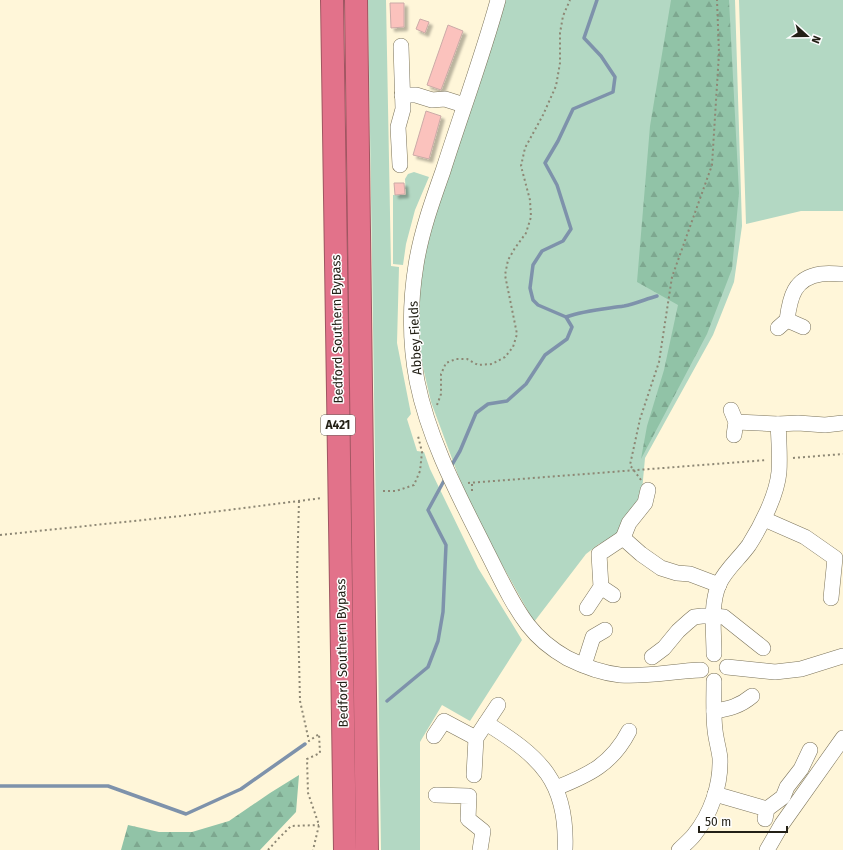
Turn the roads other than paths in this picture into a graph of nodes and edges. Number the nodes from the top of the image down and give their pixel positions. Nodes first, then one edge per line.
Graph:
1 (332, 0) edge
2 (356, 0) edge
3 (498, 0) edge
4 (401, 46) dead end
5 (403, 102) junction
6 (464, 106) junction
7 (400, 165) dead end
8 (843, 274) edge
9 (803, 327) dead end
10 (734, 422) dead end
11 (843, 423) edge
12 (778, 424) junction
13 (648, 490) dead end
14 (764, 519) junction
15 (623, 538) junction
16 (839, 555) edge
17 (719, 585) junction
18 (831, 598) dead end
19 (587, 608) dead end
20 (714, 616) junction
21 (605, 630) dead end
22 (763, 648) dead end
23 (714, 654) junction
24 (843, 656) edge
25 (652, 657) dead end
26 (584, 665) junction
27 (727, 667) junction
28 (701, 670) junction
29 (714, 681) junction
30 (752, 696) dead end
31 (498, 705) dead end
32 (714, 711) junction
33 (486, 723) junction
34 (629, 731) dead end
35 (434, 736) dead end
36 (476, 738) junction
37 (843, 738) edge
38 (810, 750) dead end
39 (474, 775) dead end
40 (556, 788) junction
41 (715, 794) junction
42 (436, 795) dead end
43 (345, 850) edge
44 (367, 850) edge
45 (480, 850) edge
46 (565, 850) edge
47 (678, 850) edge
48 (767, 850) edge

1 - 43 highway, Bedford Southern Bypass / A421
2 - 44 highway, Bedford Southern Bypass / A421
3 - 6 street, Abbey Fields
4 - 5 street
5 - 6 street
5 - 7 street
6 - 26 street, Abbey Fields
8 - 9 street
10 - 12 street
11 - 12 street
12 - 14 street
13 - 15 street
14 - 16 street
14 - 17 street
15 - 17 street
15 - 19 street
16 - 18 street
17 - 20 street
20 - 22 street
20 - 23 street
20 - 25 street
21 - 26 street
23 - 27 street
23 - 28 street
24 - 27 street
26 - 28 street, Abbey Fields
27 - 29 street
28 - 29 street
29 - 32 street
30 - 32 street
31 - 33 street
32 - 41 street
33 - 36 street
33 - 40 street
34 - 40 street
35 - 36 street
36 - 39 street
37 - 48 street
38 - 41 street
40 - 46 street
41 - 47 street
42 - 45 street

